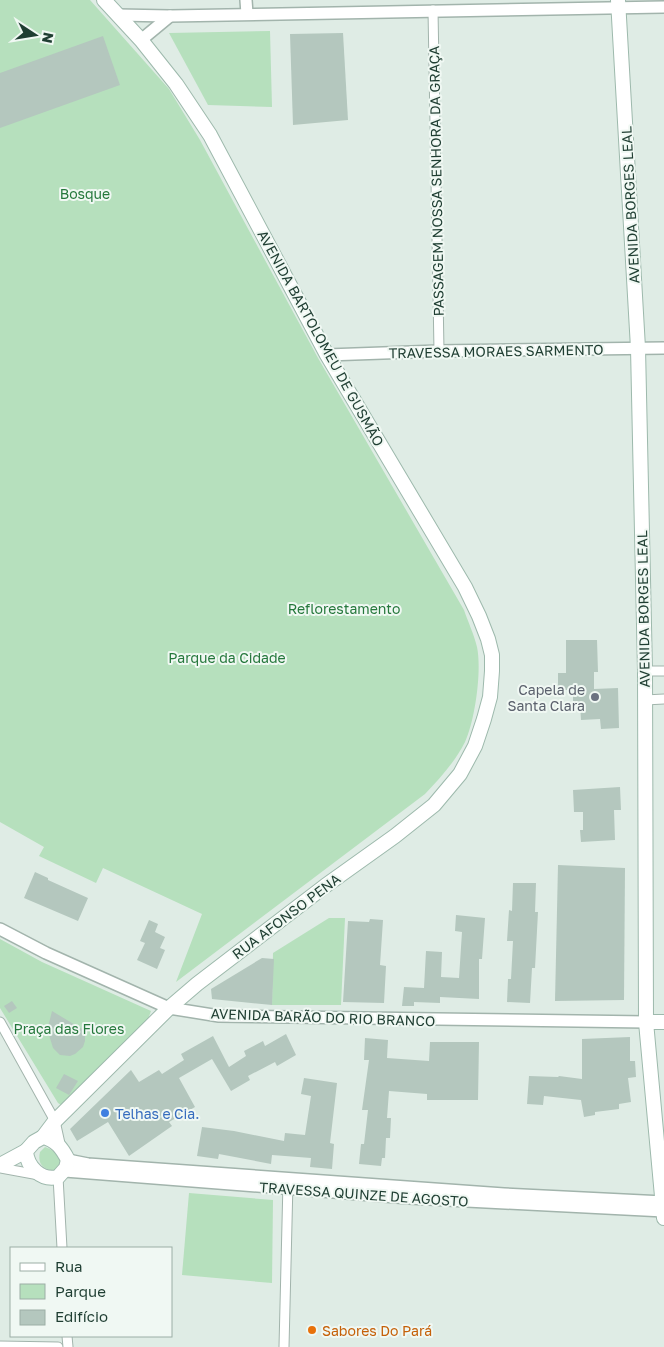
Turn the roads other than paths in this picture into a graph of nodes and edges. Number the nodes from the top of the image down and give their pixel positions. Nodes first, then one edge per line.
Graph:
1 (104, 0) edge
2 (246, 0) edge
3 (618, 4) edge
4 (664, 7) edge
5 (433, 10) junction
6 (247, 14) junction
7 (118, 15) junction
8 (170, 16) junction
9 (141, 40) junction
10 (638, 348) junction
11 (664, 348) edge
12 (438, 351) junction
13 (327, 355) junction
14 (645, 671) junction
15 (664, 671) edge
16 (490, 697) joint
17 (664, 699) edge
18 (645, 700) junction
19 (0, 929) edge
20 (168, 1008) junction
21 (0, 1022) edge
22 (646, 1022) junction
23 (664, 1022) edge
24 (55, 1121) junction
25 (42, 1137) junction
26 (26, 1151) junction
27 (63, 1164) junction
28 (0, 1166) edge
29 (41, 1175) junction
30 (288, 1184) junction
31 (663, 1207) edge
32 (664, 1218) edge
33 (62, 1247) edge
34 (0, 1346) edge
35 (58, 1347) edge
36 (284, 1347) edge

1 - 7 main road, AVENIDA BARTOLOMEU DE GUSMÃO
2 - 6 street
3 - 4 street
3 - 5 street
3 - 10 main road, AVENIDA BORGES LEAL
5 - 6 street
5 - 12 street, PASSAGEM NOSSA SENHORA DA GRAÇA
6 - 8 street
7 - 8 street
7 - 9 main road, AVENIDA BARTOLOMEU DE GUSMÃO
8 - 9 street
9 - 13 main road, AVENIDA BARTOLOMEU DE GUSMÃO
10 - 11 street, TRAVESSA MORAES SARMENTO
10 - 12 street, TRAVESSA MORAES SARMENTO
10 - 14 main road, AVENIDA BORGES LEAL
12 - 13 street, TRAVESSA MORAES SARMENTO
13 - 16 main road, AVENIDA BARTOLOMEU DE GUSMÃO
14 - 15 street
14 - 18 main road, AVENIDA BORGES LEAL
16 - 20 main road, RUA AFONSO PENA
17 - 18 street
18 - 22 main road, AVENIDA BORGES LEAL
19 - 20 street, AVENIDA BARÃO DO RIO BRANCO
20 - 22 street, AVENIDA BARÃO DO RIO BRANCO
20 - 24 main road, RUA AFONSO PENA
21 - 24 street
22 - 23 main road, AVENIDA BARÃO DO RIO BRANCO
22 - 31 main road, AVENIDA BORGES LEAL
24 - 25 main road, RUA AFONSO PENA
24 - 27 street
25 - 26 main road
25 - 27 main road
26 - 28 main road
26 - 29 main road
27 - 29 main road
27 - 30 street, TRAVESSA QUINZE DE AGOSTO
27 - 33 street
28 - 29 street
30 - 31 street, TRAVESSA QUINZE DE AGOSTO
30 - 36 street
31 - 32 main road, AVENIDA BORGES LEAL
34 - 35 street

